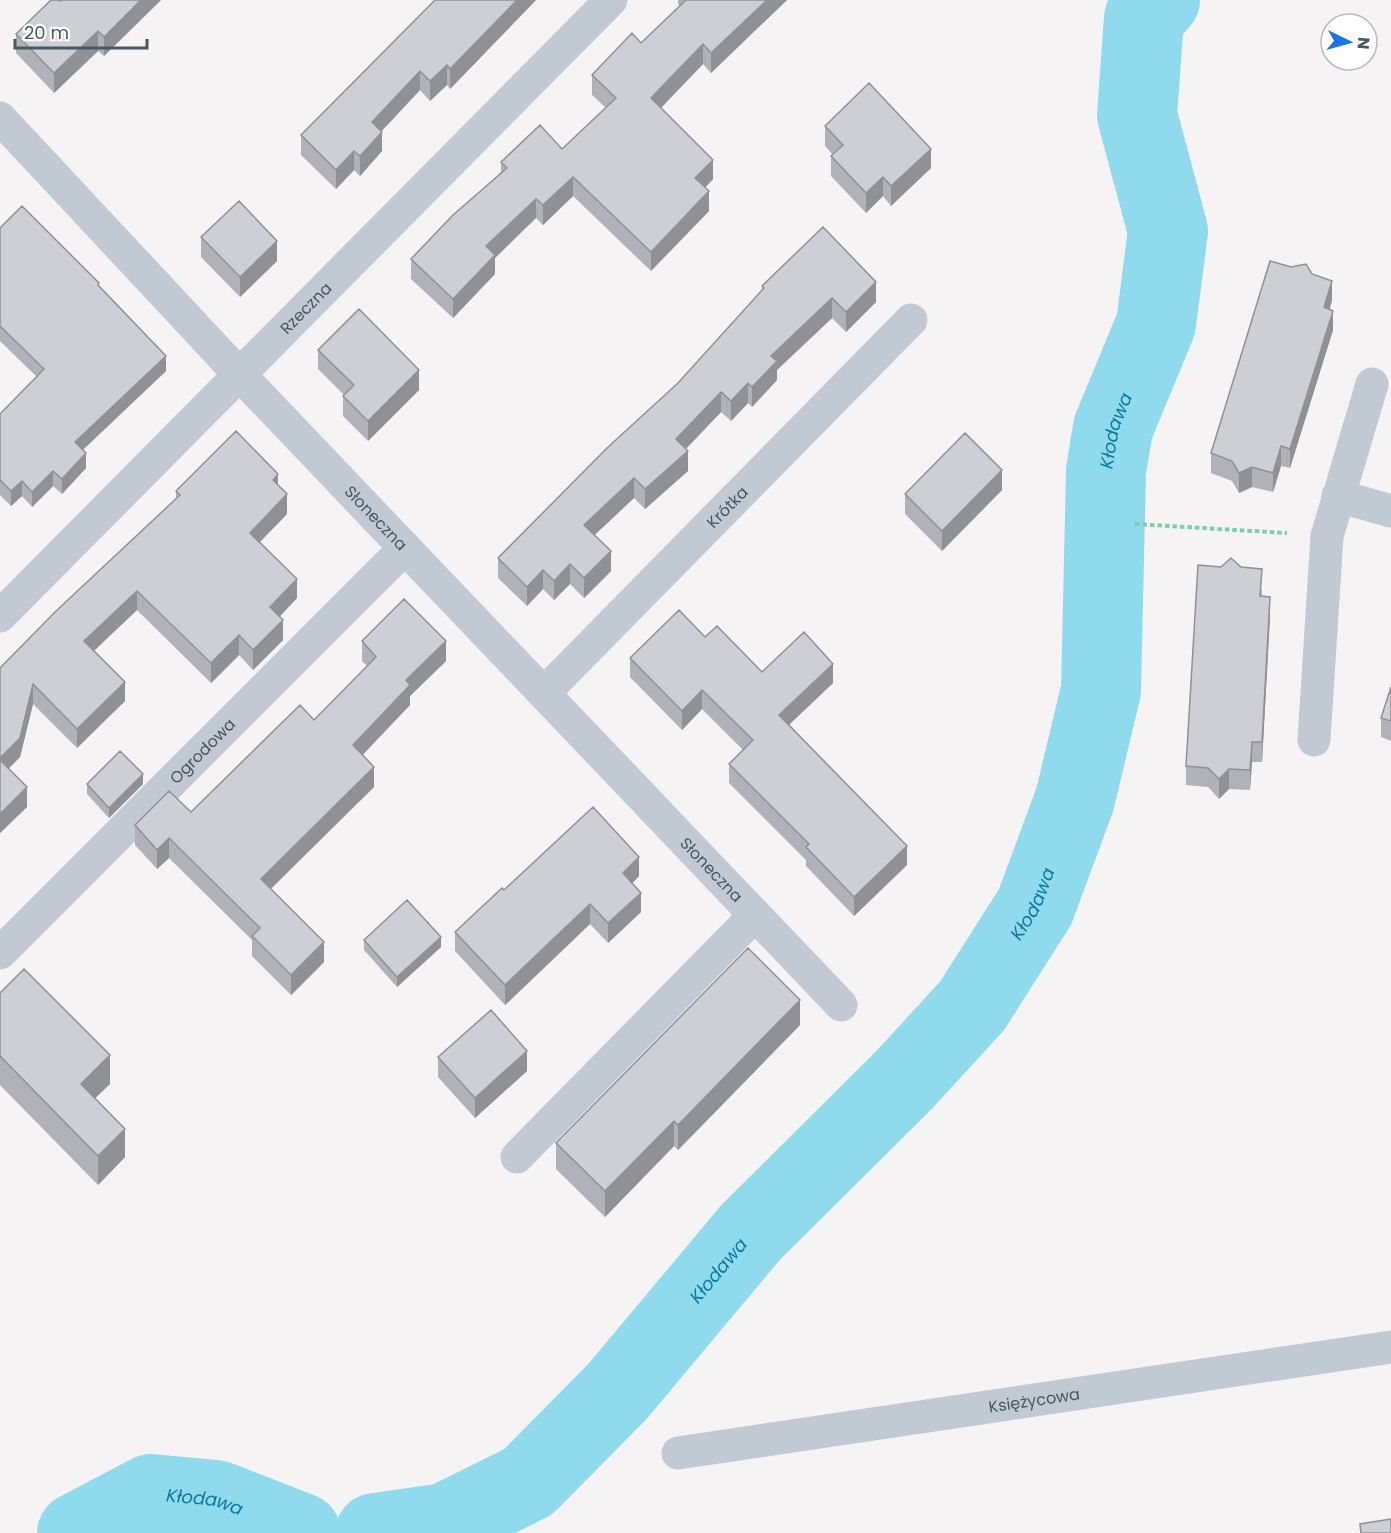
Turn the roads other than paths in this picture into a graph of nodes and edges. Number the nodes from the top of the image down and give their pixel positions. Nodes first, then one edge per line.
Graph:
1 (611, 0) edge
2 (0, 118) edge
3 (911, 320) dead end
4 (239, 374) junction
5 (1372, 384) dead end
6 (1338, 496) junction
7 (1391, 512) edge
8 (405, 548) junction
9 (0, 616) edge
10 (544, 693) junction
11 (1314, 740) dead end
12 (754, 915) junction
13 (0, 953) edge
14 (841, 1005) dead end
15 (517, 1157) dead end
16 (1391, 1347) edge
17 (678, 1453) dead end

1 - 4 street, Rzeczna
2 - 4 street, Słoneczna
3 - 10 street, Krótka
4 - 8 street, Słoneczna
4 - 9 street, Rzeczna
5 - 6 street
6 - 7 street
6 - 11 street
8 - 10 street, Słoneczna
8 - 13 street, Ogrodowa
10 - 12 street, Słoneczna
12 - 14 street, Słoneczna
12 - 15 street, Słoneczna
16 - 17 street, Księżycowa

